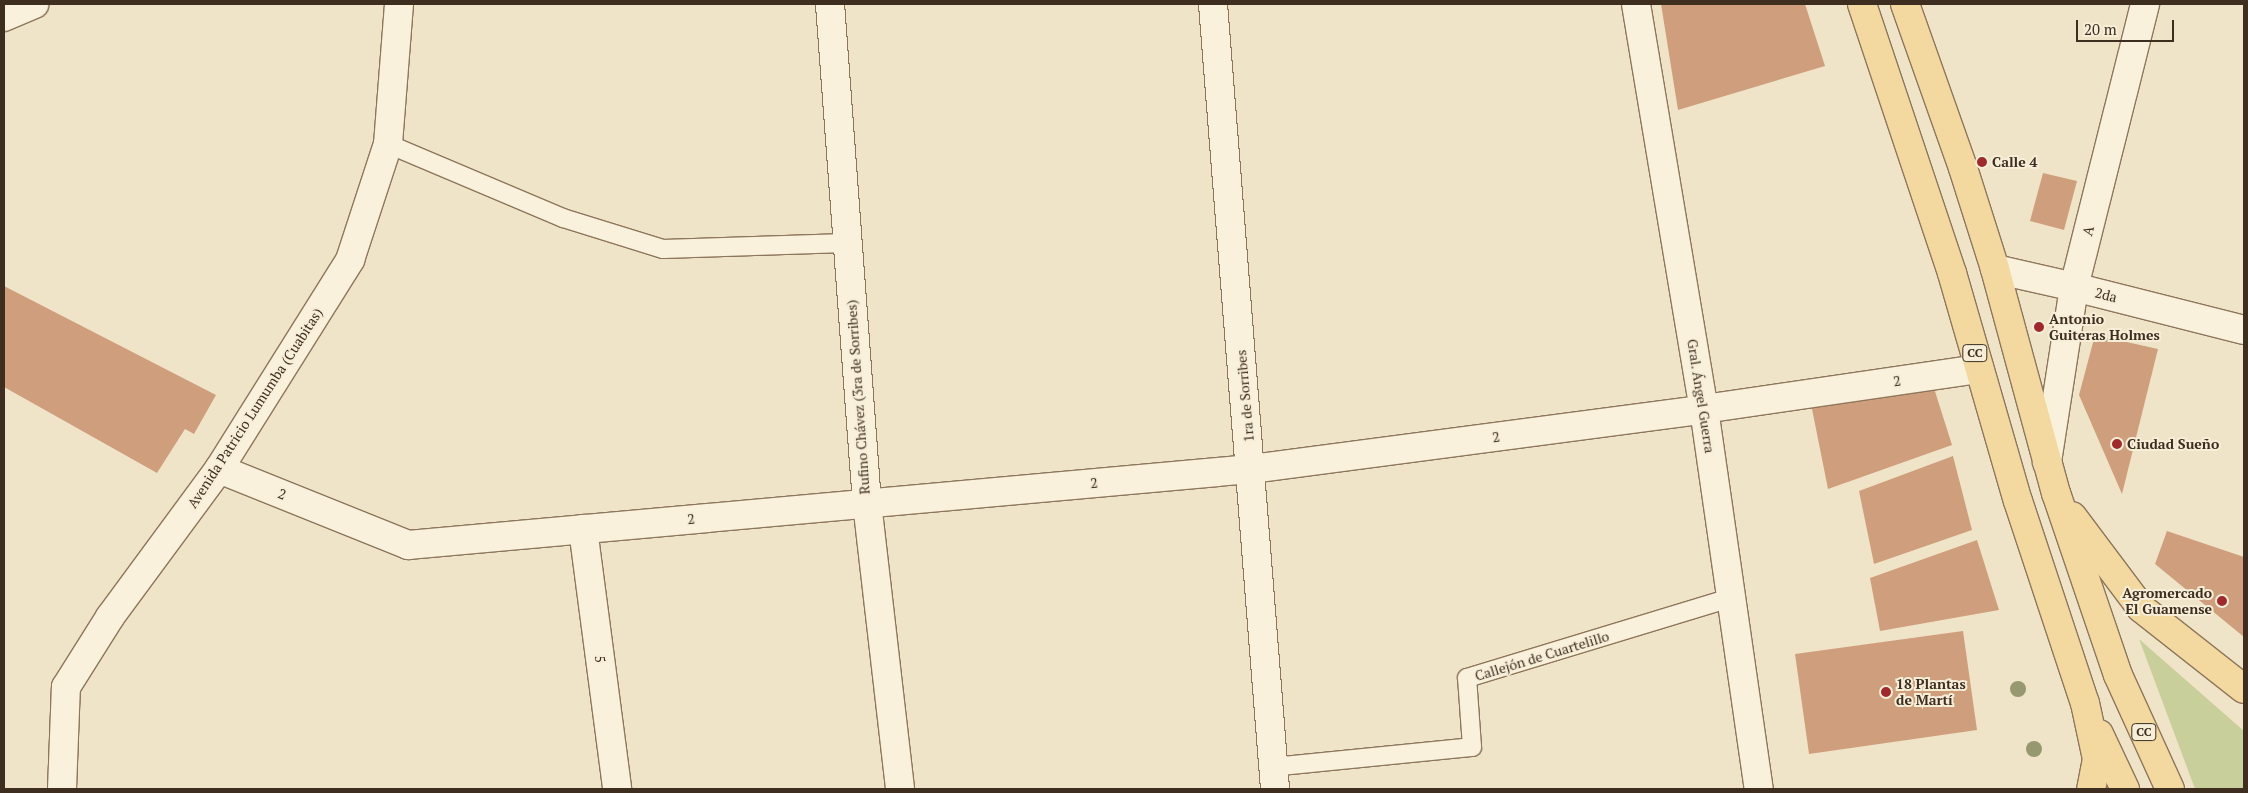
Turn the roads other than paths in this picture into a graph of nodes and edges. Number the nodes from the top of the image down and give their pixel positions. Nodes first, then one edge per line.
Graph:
1 (34, 4) edge
2 (398, 4) edge
3 (830, 4) edge
4 (1213, 4) edge
5 (1636, 4) edge
6 (1862, 4) edge
7 (1905, 4) edge
8 (2145, 4) edge
9 (4, 17) edge
10 (388, 144) junction
11 (846, 243) junction
12 (1996, 270) junction
13 (2074, 286) junction
14 (2244, 330) edge
15 (1979, 369) junction
16 (1704, 409) junction
17 (2047, 462) junction
18 (219, 469) junction
19 (1251, 469) junction
20 (2056, 493) junction
21 (867, 503) junction
22 (583, 529) junction
23 (1731, 598) junction
24 (2244, 689) edge
25 (2085, 703) junction
26 (1274, 778) edge
27 (62, 789) edge
28 (617, 789) edge
29 (900, 789) edge
30 (1759, 789) edge
31 (2092, 789) edge
32 (2125, 789) edge
33 (2170, 789) edge

1 - 9 street
2 - 10 street, Avenida Patricio Lumumba (Cuabitas)
3 - 11 street, Rufino Chávez (3ra de Sorribes)
4 - 19 street, 1ra de Sorribes
5 - 16 street, Gral. Ángel Guerra
6 - 15 main road, CC
7 - 12 main road, CC
8 - 13 street, A
10 - 11 lane
10 - 18 street, Avenida Patricio Lumumba (Cuabitas)
11 - 21 street, Rufino Chávez (3ra de Sorribes)
12 - 13 street, 2da
12 - 17 main road, CC
13 - 14 street, 2da
13 - 17 street, A
15 - 16 street, 2
15 - 25 main road, CC
16 - 19 street, 2
16 - 23 street, Gral. Ángel Guerra
17 - 20 main road, CC
18 - 22 street, 2
18 - 27 street, Avenida Patricio Lumumba (Cuabitas)
19 - 21 street, 2
19 - 26 street, 1ra de Sorribes
20 - 24 main road
20 - 33 main road, CC
21 - 22 street, 2
21 - 29 street, Rufino Chávez (3ra de Sorribes)
22 - 28 street, 5
23 - 26 lane, Callejón de Cuartelillo
23 - 30 street, Gral. Ángel Guerra
25 - 31 main road
25 - 32 main road, CC

